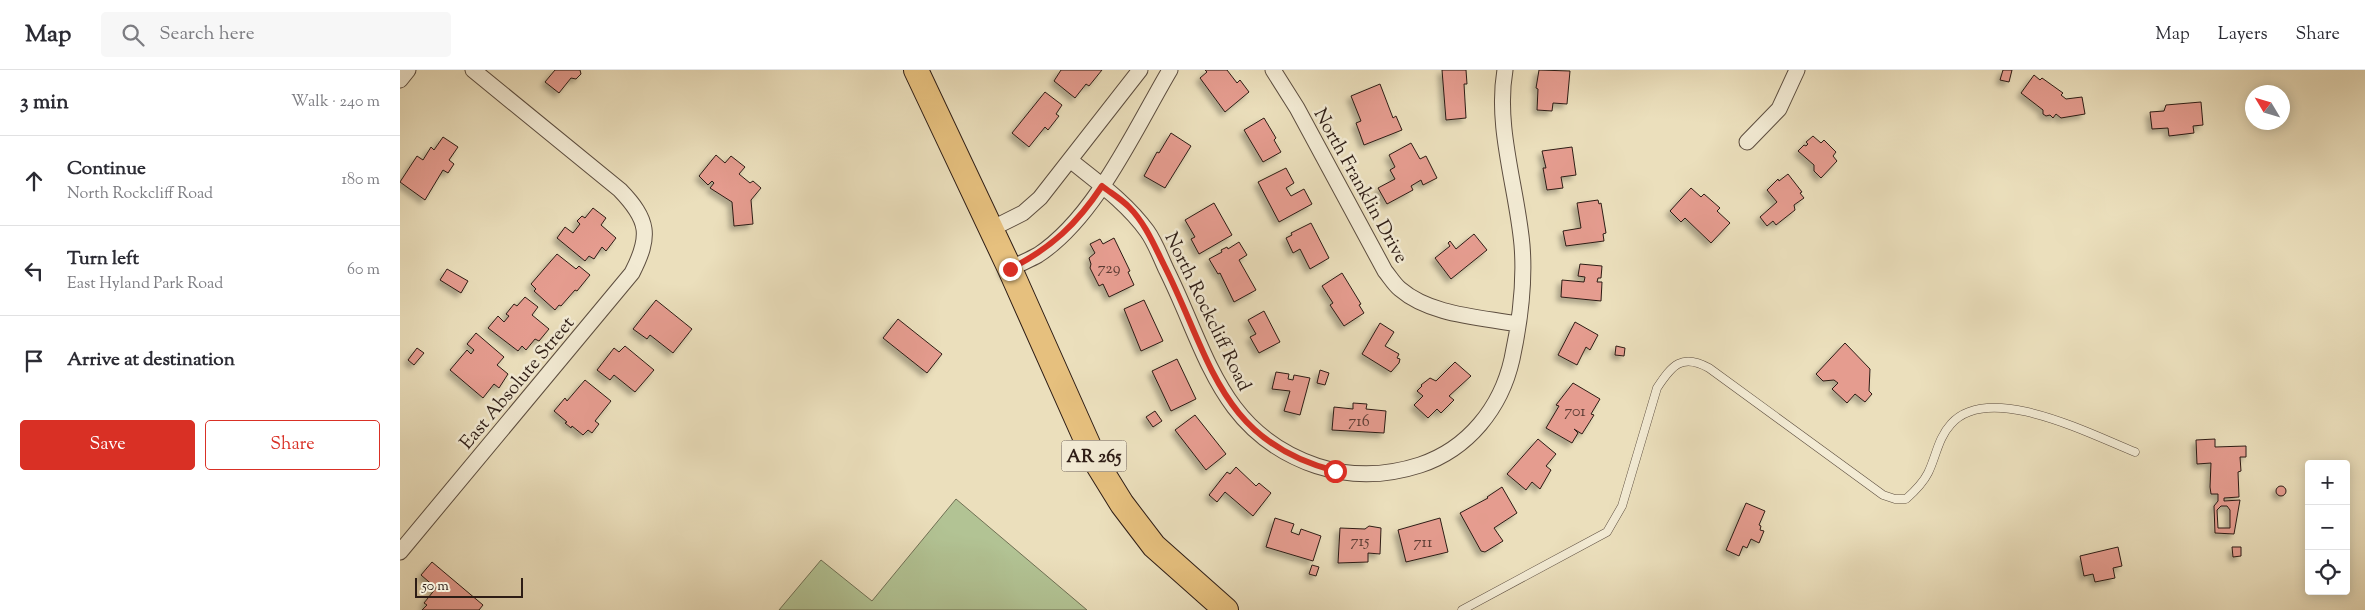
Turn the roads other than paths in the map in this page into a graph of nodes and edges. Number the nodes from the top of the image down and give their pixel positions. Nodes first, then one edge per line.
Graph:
1 (408, 70) edge
2 (473, 70) edge
3 (916, 70) edge
4 (1140, 70) edge
5 (1170, 70) edge
6 (1273, 70) edge
7 (1504, 70) edge
8 (1797, 70) edge
9 (400, 80) edge
10 (1747, 142) dead end
11 (1070, 160) junction
12 (1102, 186) junction
13 (991, 229) junction
14 (1010, 269) junction
15 (1517, 324) junction
16 (2135, 452) dead end
17 (400, 552) edge
18 (1226, 610) edge
19 (1462, 610) edge

1 - 9 street
2 - 17 street, East Absolute Street
3 - 13 main road, AR 265
4 - 11 street
5 - 12 street
6 - 15 street, North Franklin Drive
7 - 15 street, North Rockcliff Road
8 - 10 street
11 - 12 street, North Rockcliff Road
11 - 13 street
12 - 14 street
12 - 15 street, North Rockcliff Road
13 - 14 main road, AR 265
14 - 18 main road, AR 265
16 - 19 lane

